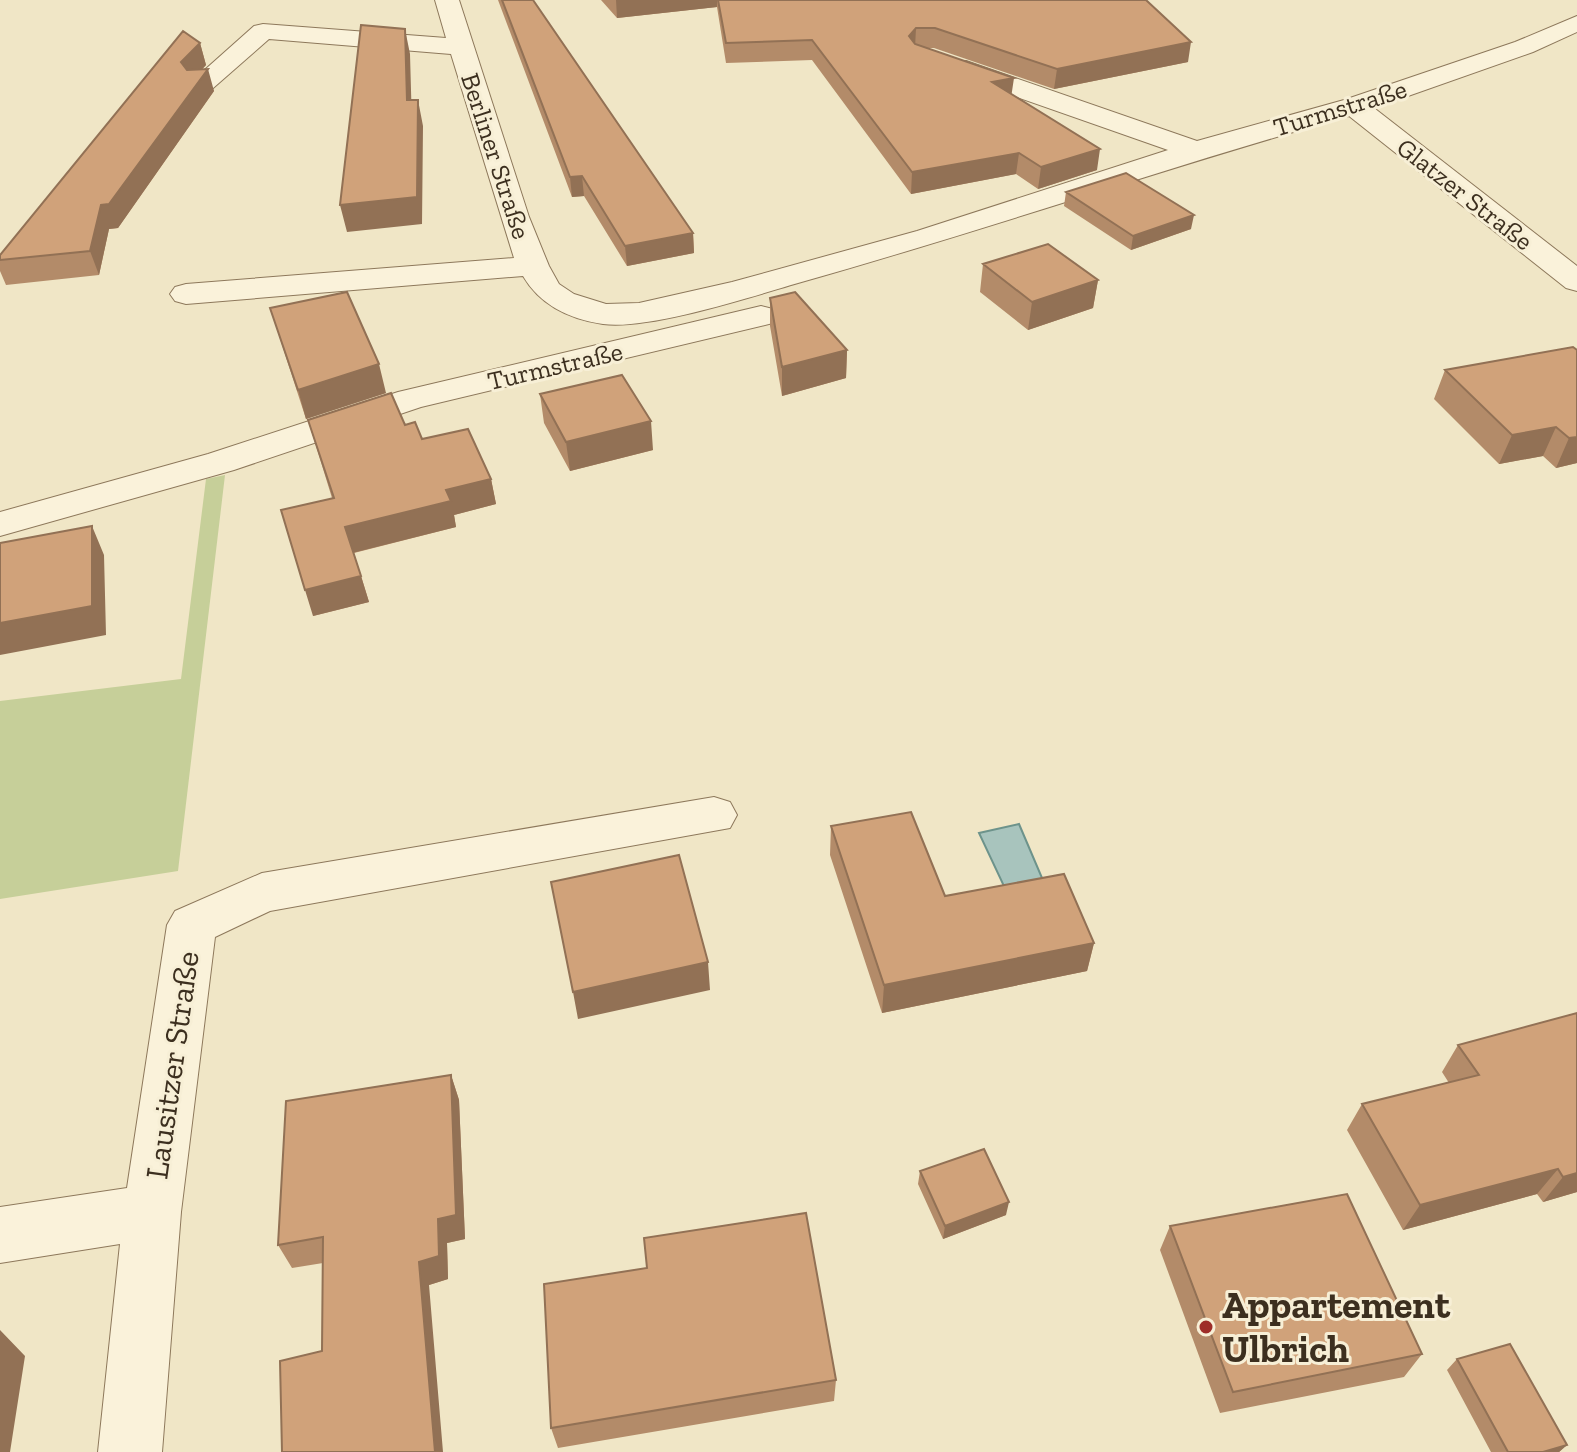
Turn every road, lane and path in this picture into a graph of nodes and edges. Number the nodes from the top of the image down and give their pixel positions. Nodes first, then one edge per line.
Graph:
1 (447, 0) edge
2 (1577, 23) edge
3 (462, 47) junction
4 (928, 57) edge
5 (203, 83) edge
6 (1354, 106) junction
7 (1196, 150) junction
8 (1098, 181) junction
9 (533, 266) junction
10 (1574, 279) edge
11 (186, 294) dead end
12 (563, 301) joint
13 (0, 524) edge
14 (714, 815) dead end
15 (152, 1212) junction
16 (0, 1235) edge
17 (130, 1452) edge

1 - 3 street, Berliner Straße
2 - 6 street, Turmstraße
3 - 5 street
3 - 9 street, Berliner Straße
4 - 7 street
6 - 7 street, Turmstraße
6 - 10 street, Glatzer Straße
7 - 8 street, Turmstraße
8 - 12 street, Turmstraße
8 - 13 street, Turmstraße
9 - 11 street
9 - 12 street, Berliner Straße
14 - 15 street, Lausitzer Straße
15 - 16 street
15 - 17 street, Lausitzer Straße

